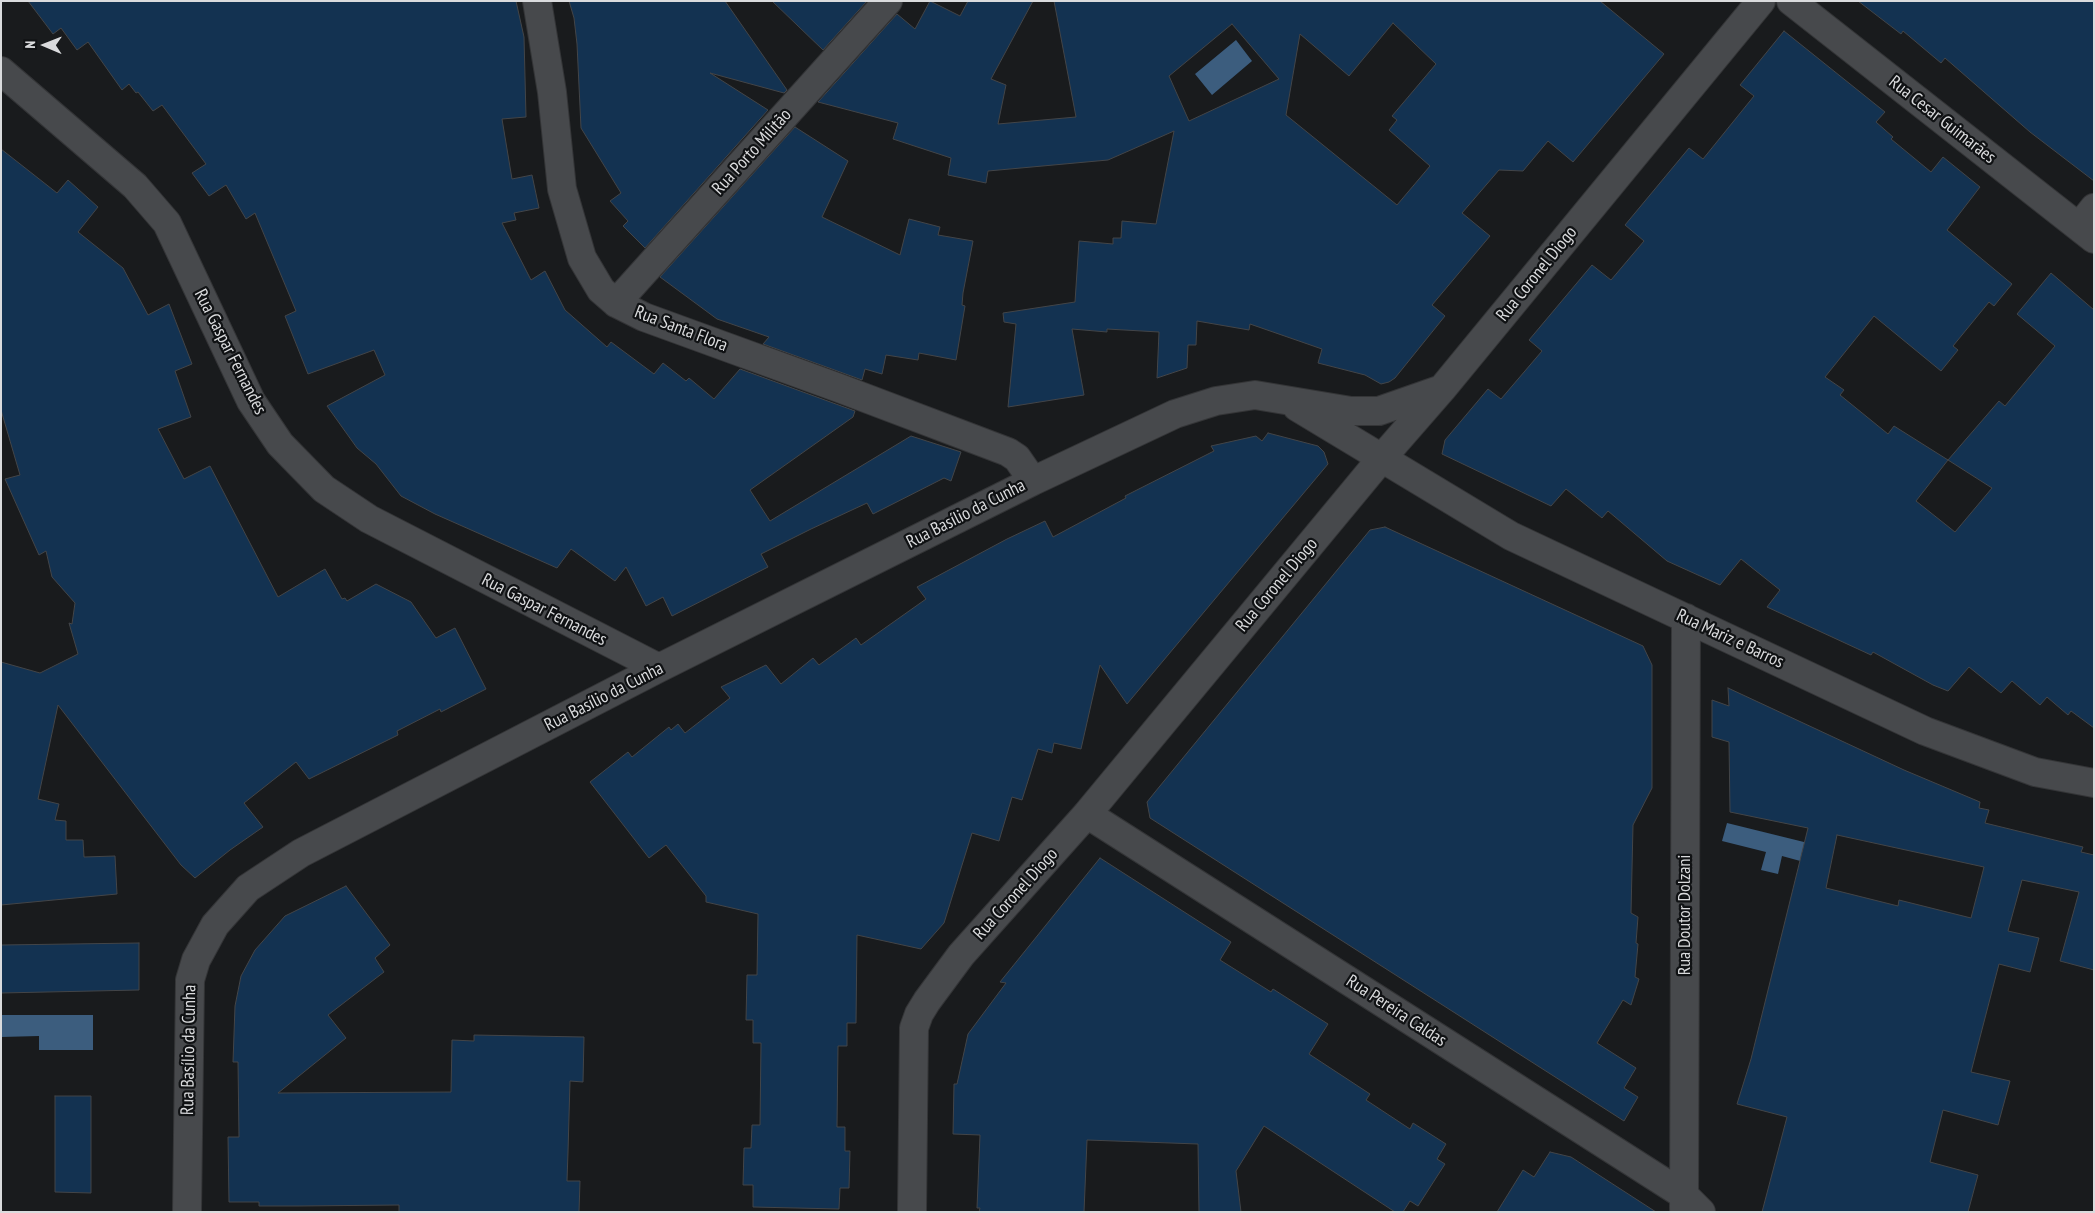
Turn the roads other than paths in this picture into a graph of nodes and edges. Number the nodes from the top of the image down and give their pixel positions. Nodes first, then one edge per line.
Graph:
1 (538, 1) edge
2 (888, 1) edge
3 (1761, 1) edge
4 (1791, 1) edge
5 (1, 71) edge
6 (2089, 225) edge
7 (616, 303) junction
8 (1442, 389) junction
9 (1282, 399) junction
10 (1381, 459) junction
11 (1033, 480) junction
12 (1686, 618) junction
13 (659, 668) junction
14 (2094, 783) edge
15 (1088, 814) junction
16 (1690, 1206) edge
17 (187, 1212) edge
18 (912, 1212) edge

1 - 7 street, Rua Santa Flora
2 - 7 street, Rua Porto Militão
3 - 8 street, Rua Coronel Diogo
4 - 6 street, Rua Cesar Guimarães
5 - 13 street, Rua Gaspar Fernandes
7 - 11 street, Rua Santa Flora
8 - 9 street, Rua Basílio da Cunha
8 - 10 street, Rua Coronel Diogo
9 - 10 street, Rua Basílio da Cunha
9 - 11 street, Rua Basílio da Cunha
10 - 12 street, Rua Mariz e Barros
10 - 15 street, Rua Coronel Diogo
11 - 13 street, Rua Basílio da Cunha
12 - 14 street, Rua Mariz e Barros
12 - 16 street, Rua Doutor Dolzani
13 - 17 street, Rua Basílio da Cunha
15 - 16 street, Rua Pereira Caldas
15 - 18 street, Rua Coronel Diogo

